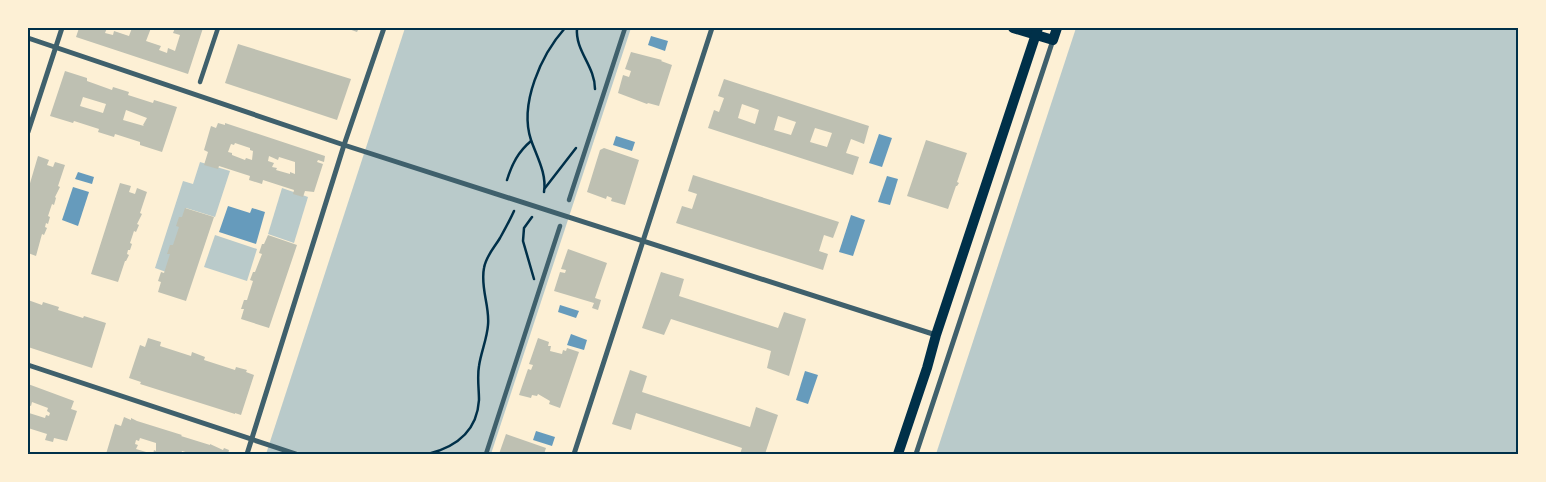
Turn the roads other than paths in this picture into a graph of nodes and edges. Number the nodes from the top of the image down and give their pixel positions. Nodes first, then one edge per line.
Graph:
1 (62, 28) edge
2 (218, 28) edge
3 (384, 28) edge
4 (625, 28) edge
5 (712, 28) edge
6 (1013, 28) edge
7 (1057, 28) edge
8 (1037, 31) edge
9 (28, 38) edge
10 (1053, 40) junction
11 (55, 47) junction
12 (200, 82) dead end
13 (28, 132) edge
14 (344, 145) junction
15 (569, 200) dead end
16 (560, 226) dead end
17 (642, 241) junction
18 (936, 335) junction
19 (28, 365) edge
20 (252, 440) junction
21 (247, 454) edge
22 (296, 454) edge
23 (486, 454) edge
24 (574, 454) edge
25 (898, 454) edge
26 (916, 454) edge

1 - 11 street
2 - 12 street
3 - 14 street
4 - 15 street
5 - 17 street
6 - 8 main road
7 - 10 main road
8 - 10 main road
8 - 18 main road
9 - 11 street
10 - 26 street
11 - 13 street
11 - 14 street
14 - 17 street
14 - 20 street
16 - 23 street
17 - 18 street
17 - 24 street
18 - 25 main road
19 - 20 street
20 - 21 street
20 - 22 street

